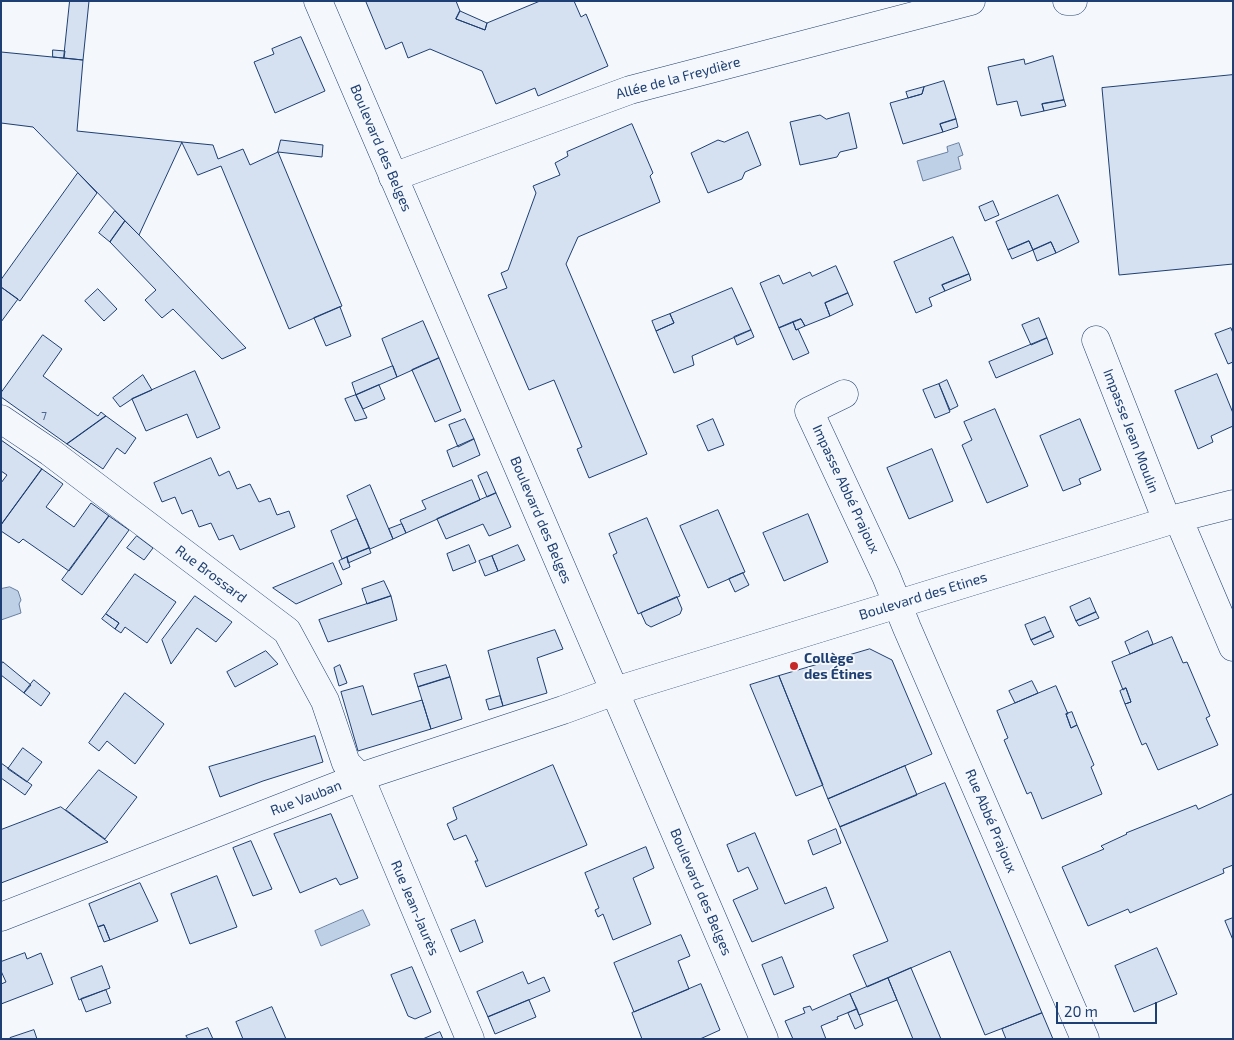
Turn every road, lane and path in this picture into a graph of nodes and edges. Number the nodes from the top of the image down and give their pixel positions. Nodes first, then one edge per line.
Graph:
1 (318, 1) edge
2 (971, 1) edge
3 (1067, 1) edge
4 (1072, 1) edge
5 (393, 176) junction
6 (1096, 340) dead end
7 (844, 394) dead end
8 (1, 419) edge
9 (1233, 504) edge
10 (1172, 520) junction
11 (897, 604) junction
12 (1233, 646) edge
13 (615, 691) junction
14 (360, 777) junction
15 (1, 917) edge
16 (470, 1039) edge
17 (764, 1039) edge
18 (1085, 1039) edge

1 - 5 street, Boulevard des Belges
2 - 5 street, Allée de la Freydière
3 - 4 street
5 - 13 street, Boulevard des Belges
6 - 10 street, Impasse Jean Moulin
7 - 11 street, Impasse Abbé Prajoux
8 - 14 street, Rue Brossard
9 - 10 street, Boulevard des Etines
10 - 11 street, Boulevard des Etines
10 - 12 street, Impasse Jean Moulin
11 - 13 street, Boulevard des Etines
11 - 18 street, Rue Abbé Prajoux
13 - 14 street, Rue Vauban
13 - 17 street, Boulevard des Belges
14 - 15 street, Rue Vauban
14 - 16 street, Rue Jean-Jaurès

